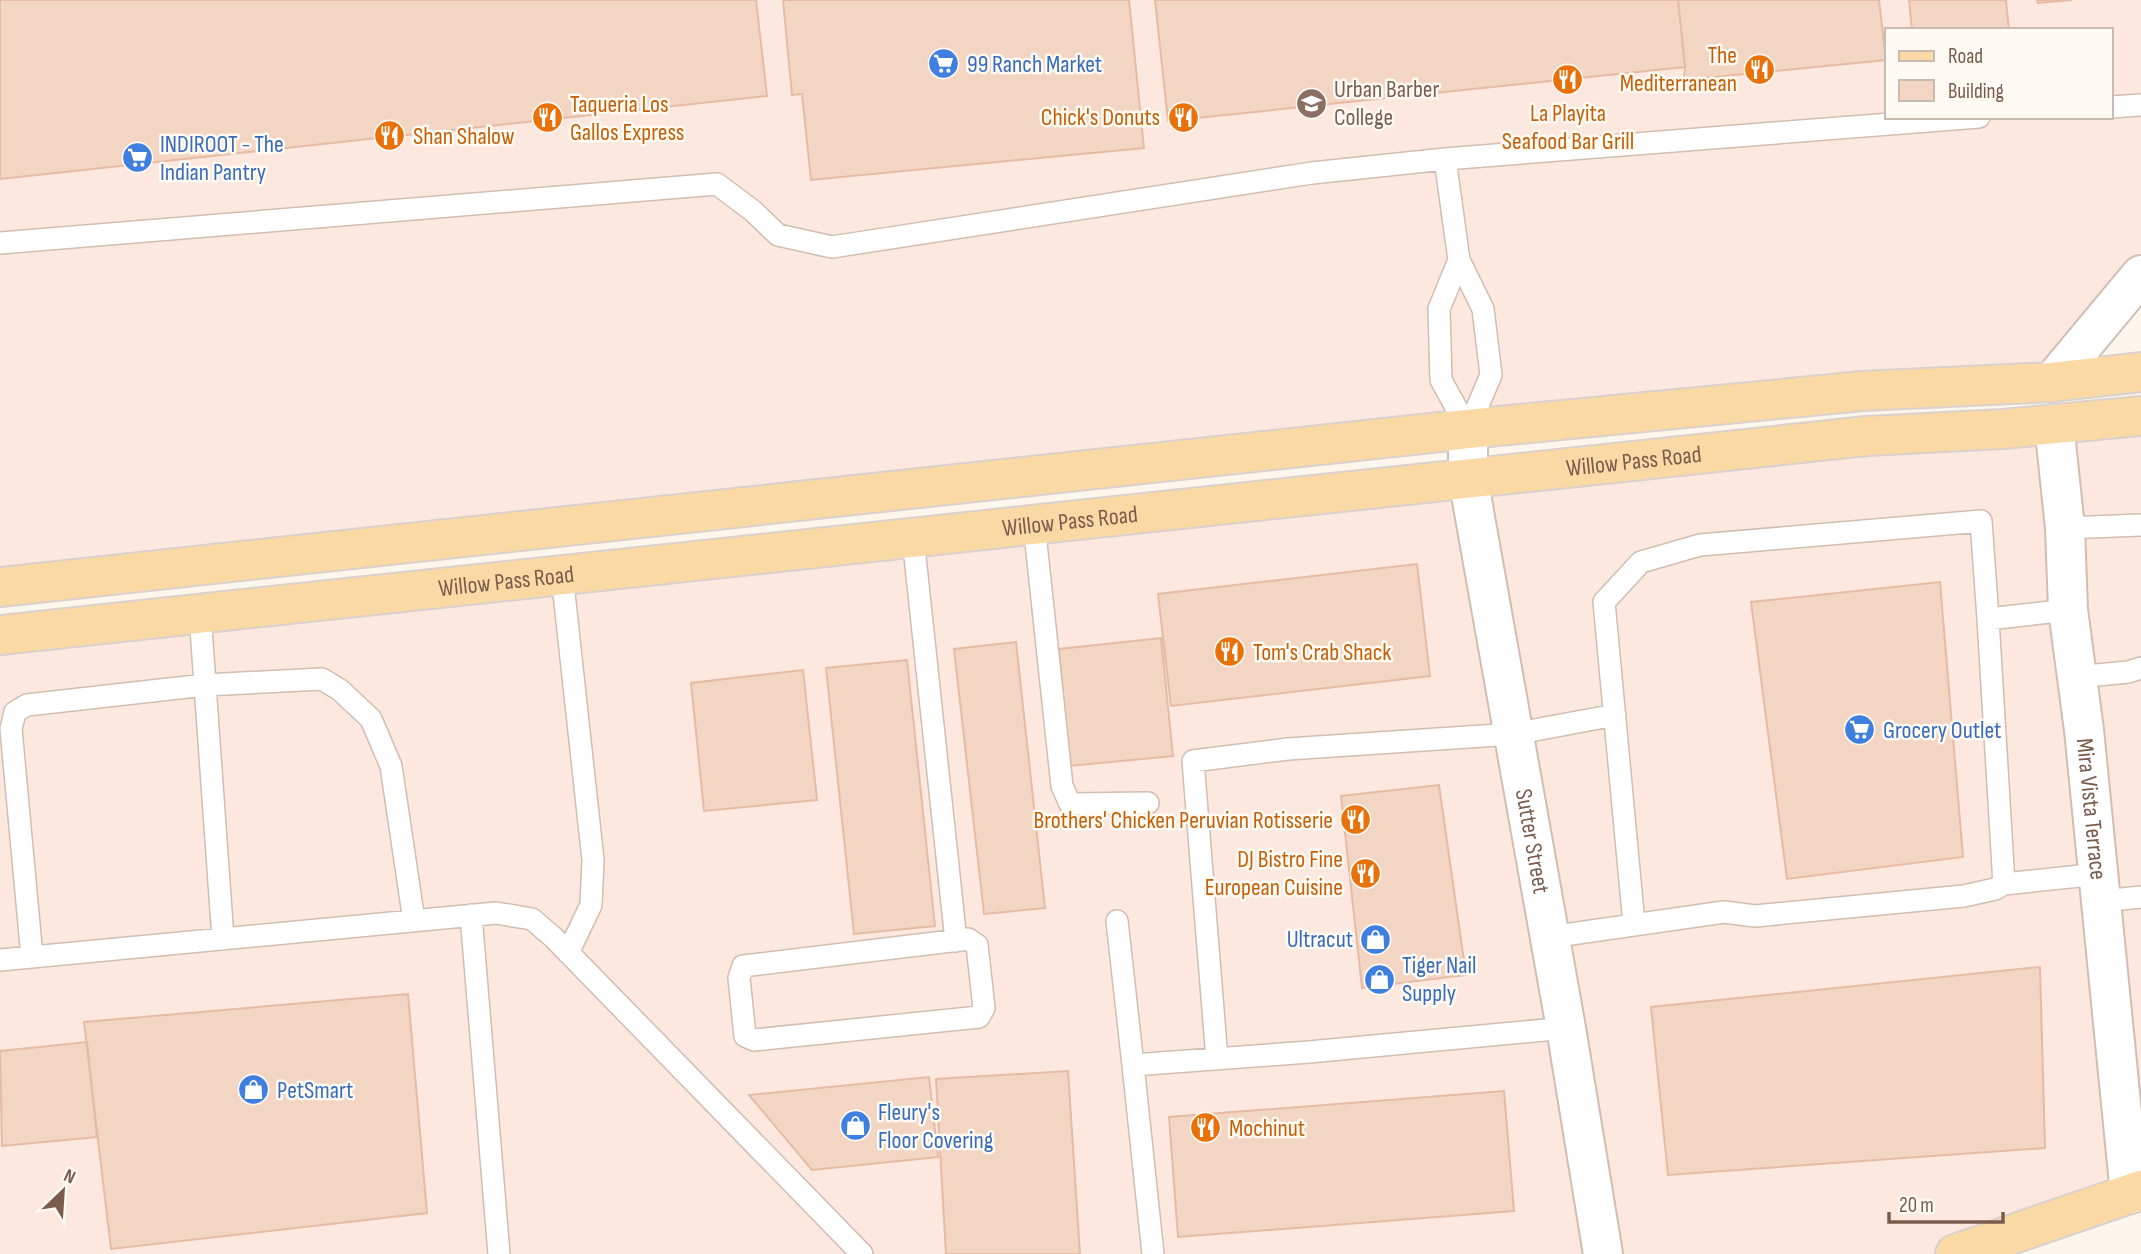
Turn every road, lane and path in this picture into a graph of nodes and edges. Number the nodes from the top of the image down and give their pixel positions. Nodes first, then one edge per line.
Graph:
1 (2141, 105) edge
2 (2113, 107) edge
3 (1954, 119) edge
4 (1445, 159) junction
5 (0, 243) edge
6 (1459, 260) junction
7 (2141, 275) edge
8 (2141, 374) edge
9 (2052, 382) junction
10 (2141, 416) edge
11 (2054, 424) junction
12 (1468, 429) junction
13 (2003, 429) junction
14 (1468, 478) junction
15 (1034, 524) junction
16 (2141, 525) edge
17 (2065, 528) junction
18 (913, 537) junction
19 (562, 575) junction
20 (0, 587) edge
21 (2068, 610) junction
22 (200, 614) junction
23 (1987, 619) junction
24 (0, 635) edge
25 (2141, 668) edge
26 (2076, 677) junction
27 (205, 685) junction
28 (1615, 715) junction
29 (1513, 734) junction
30 (1148, 803) dead end
31 (2004, 884) junction
32 (2100, 888) junction
33 (2141, 897) edge
34 (471, 915) junction
35 (414, 921) junction
36 (1117, 921) dead end
37 (1634, 924) junction
38 (1550, 937) junction
39 (223, 939) junction
40 (956, 941) junction
41 (568, 953) junction
42 (32, 957) junction
43 (0, 960) edge
44 (1566, 1027) junction
45 (1217, 1059) junction
46 (1133, 1065) junction
47 (2136, 1192) edge
48 (499, 1254) edge
49 (862, 1254) edge
50 (1153, 1254) edge
51 (1603, 1254) edge
52 (1955, 1254) edge

1 - 2 lane
3 - 4 lane
4 - 5 lane
4 - 6 lane
6 - 12 lane
6 - 12 lane
7 - 9 street
8 - 9 main road, Willow Pass Road
8 - 13 street
9 - 12 main road, Willow Pass Road
10 - 11 main road, Willow Pass Road
11 - 13 main road, Willow Pass Road
11 - 17 street, Mira Vista Terrace
12 - 14 street, Sutter Street
12 - 20 main road, Willow Pass Road
13 - 14 main road, Willow Pass Road
14 - 15 main road, Willow Pass Road
14 - 29 street, Sutter Street
15 - 18 main road, Willow Pass Road
15 - 30 lane
16 - 17 lane
17 - 21 street, Mira Vista Terrace
18 - 19 main road, Willow Pass Road
18 - 40 lane
19 - 22 main road, Willow Pass Road
19 - 41 lane
21 - 23 lane
21 - 26 street, Mira Vista Terrace
22 - 24 main road, Willow Pass Road
22 - 27 lane
23 - 28 lane
23 - 31 lane
25 - 26 lane
26 - 32 street, Mira Vista Terrace
27 - 35 lane
27 - 39 lane
27 - 42 lane
28 - 29 lane
28 - 37 lane
29 - 38 street, Sutter Street
29 - 45 lane
31 - 32 lane
31 - 37 lane
32 - 33 lane
32 - 47 street, Mira Vista Terrace
34 - 35 lane
34 - 41 lane
34 - 48 lane
35 - 39 lane
36 - 46 lane
37 - 38 lane
38 - 44 street, Sutter Street
39 - 42 lane
40 - 40 lane
41 - 49 lane
42 - 43 lane
44 - 45 lane
44 - 51 street, Sutter Street
45 - 46 lane
46 - 50 lane
47 - 52 main road

